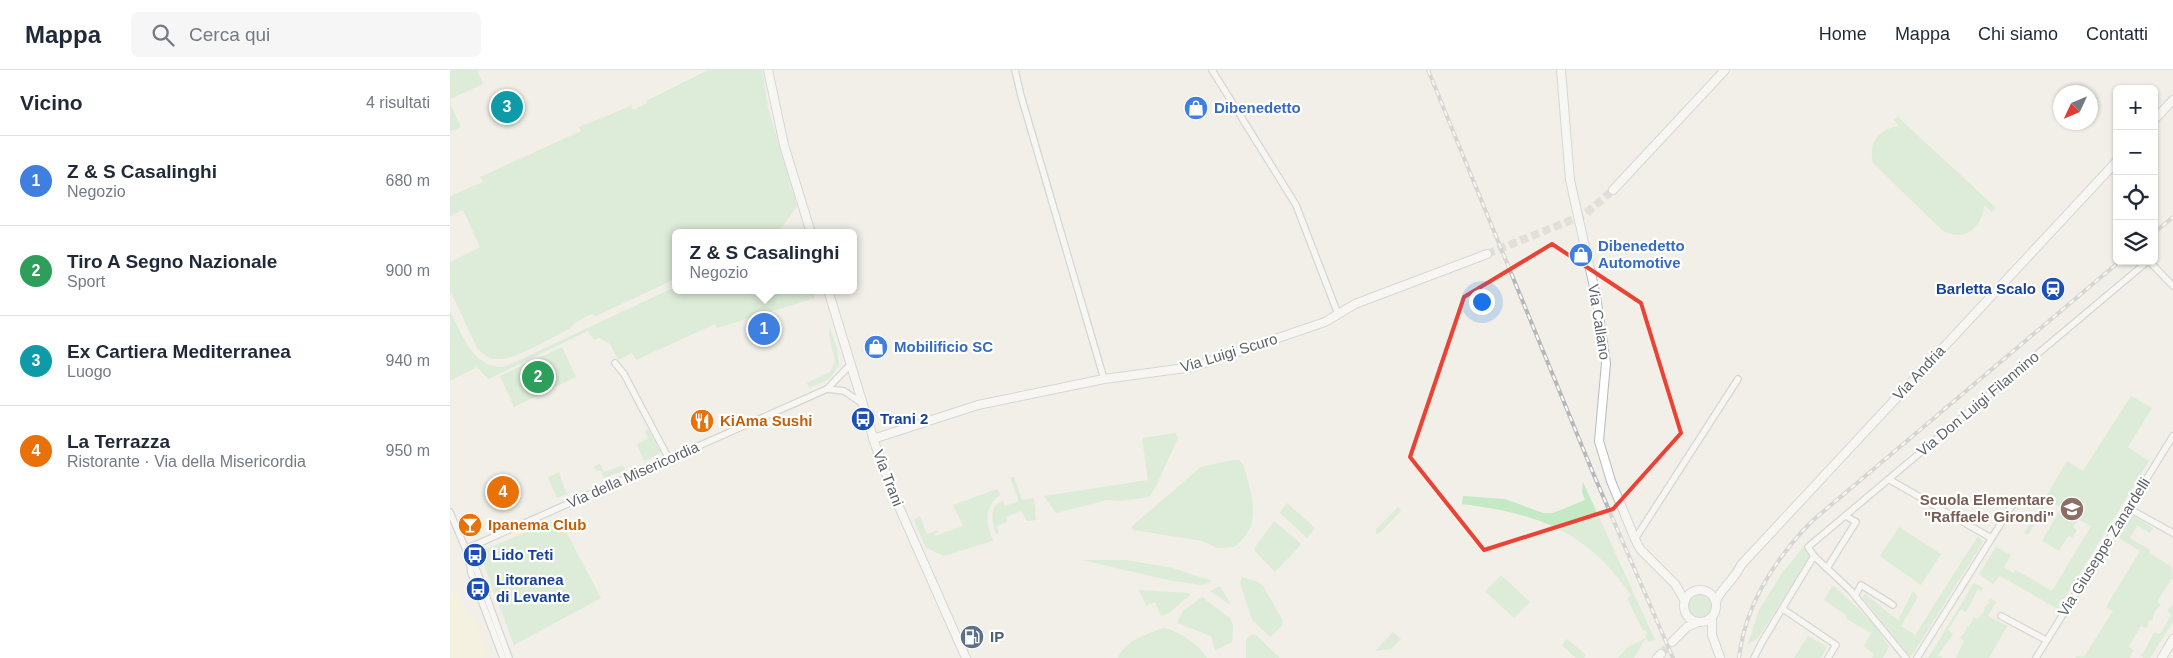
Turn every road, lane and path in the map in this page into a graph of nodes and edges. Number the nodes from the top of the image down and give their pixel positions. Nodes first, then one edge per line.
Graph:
1 (768, 70) edge
2 (1015, 70) edge
3 (1212, 70) edge
4 (1561, 70) edge
5 (1726, 70) edge
6 (2173, 100) edge
7 (2158, 116) edge
8 (2113, 165) edge
9 (1613, 190) tunnel mouth
10 (810, 229) edge
11 (1487, 254) tunnel mouth
12 (2143, 265) edge
13 (2153, 265) edge
14 (2172, 282) edge
15 (829, 294) edge
16 (1338, 314) junction
17 (615, 363) dead end
18 (850, 365) junction
19 (1104, 379) junction
20 (1738, 379) dead end
21 (827, 389) junction
22 (863, 404) junction
23 (2173, 436) edge
24 (873, 440) junction
25 (669, 459) junction
26 (1890, 480) junction
27 (2013, 504) dead end
28 (2128, 508) junction
29 (450, 512) edge
30 (1846, 516) junction
31 (2173, 533) edge
32 (1991, 538) junction
33 (1635, 539) junction
34 (466, 549) junction
35 (1814, 556) junction
36 (469, 557) junction
37 (1827, 568) junction
38 (1675, 584) junction
39 (1723, 587) junction
40 (1696, 590) junction
41 (1710, 592) junction
42 (1855, 596) junction
43 (1684, 601) junction
44 (1716, 601) junction
45 (1893, 605) dead end
46 (1783, 609) junction
47 (1686, 614) junction
48 (2000, 616) dead end
49 (1712, 618) junction
50 (1700, 622) junction
51 (1679, 633) junction
52 (1712, 635) junction
53 (2173, 639) edge
54 (2046, 640) junction
55 (1672, 642) tunnel mouth
56 (1720, 657) edge
57 (1754, 657) edge
58 (503, 658) edge
59 (509, 658) edge
60 (966, 658) edge
61 (1828, 658) edge
62 (1906, 658) edge
63 (1917, 658) edge
64 (2036, 658) edge
65 (2162, 658) edge

1 - 10 main road
2 - 19 street
3 - 16 street
4 - 33 main road, Via Callano
5 - 9 main road
6 - 7 main road
8 - 39 main road, Via Andria
11 - 16 main road, Via Luigi Scuro
12 - 26 street, Via Don Luigi Filannino
13 - 14 street
15 - 18 main road, Via Trani
16 - 19 main road, Via Luigi Scuro
17 - 25 street
18 - 21 street, Via della Misericordia
18 - 22 main road, Via Trani
19 - 24 main road, Via Luigi Scuro
20 - 33 street
21 - 22 street
21 - 25 street, Via della Misericordia
22 - 24 main road, Via Trani
23 - 28 street, Via Giuseppe Zanardelli
24 - 60 main road, Via Trani
25 - 34 street, Via della Misericordia
26 - 30 street, Via Don Luigi Filannino
26 - 32 street
27 - 32 street
28 - 31 street
28 - 54 street, Via Giuseppe Zanardelli
29 - 34 street
30 - 35 street, Via Don Luigi Filannino
30 - 37 street
32 - 63 street
33 - 38 main road, Via Callano
34 - 36 street
35 - 37 street
35 - 46 street
36 - 58 street
36 - 59 street
37 - 42 street
38 - 40 main road, Via Callano
38 - 43 main road, Via Callano
39 - 41 main road, Via Andria
39 - 44 main road, Via Andria
40 - 41 main road
40 - 43 main road
41 - 44 main road
42 - 45 street
42 - 62 street
43 - 47 main road
44 - 49 main road
46 - 57 street
46 - 61 street
47 - 50 main road
47 - 51 main road
48 - 54 street
49 - 50 main road
49 - 52 main road
50 - 51 main road
50 - 52 main road
51 - 55 main road
52 - 56 main road
53 - 65 main road
54 - 64 street, Via Giuseppe Zanardelli

